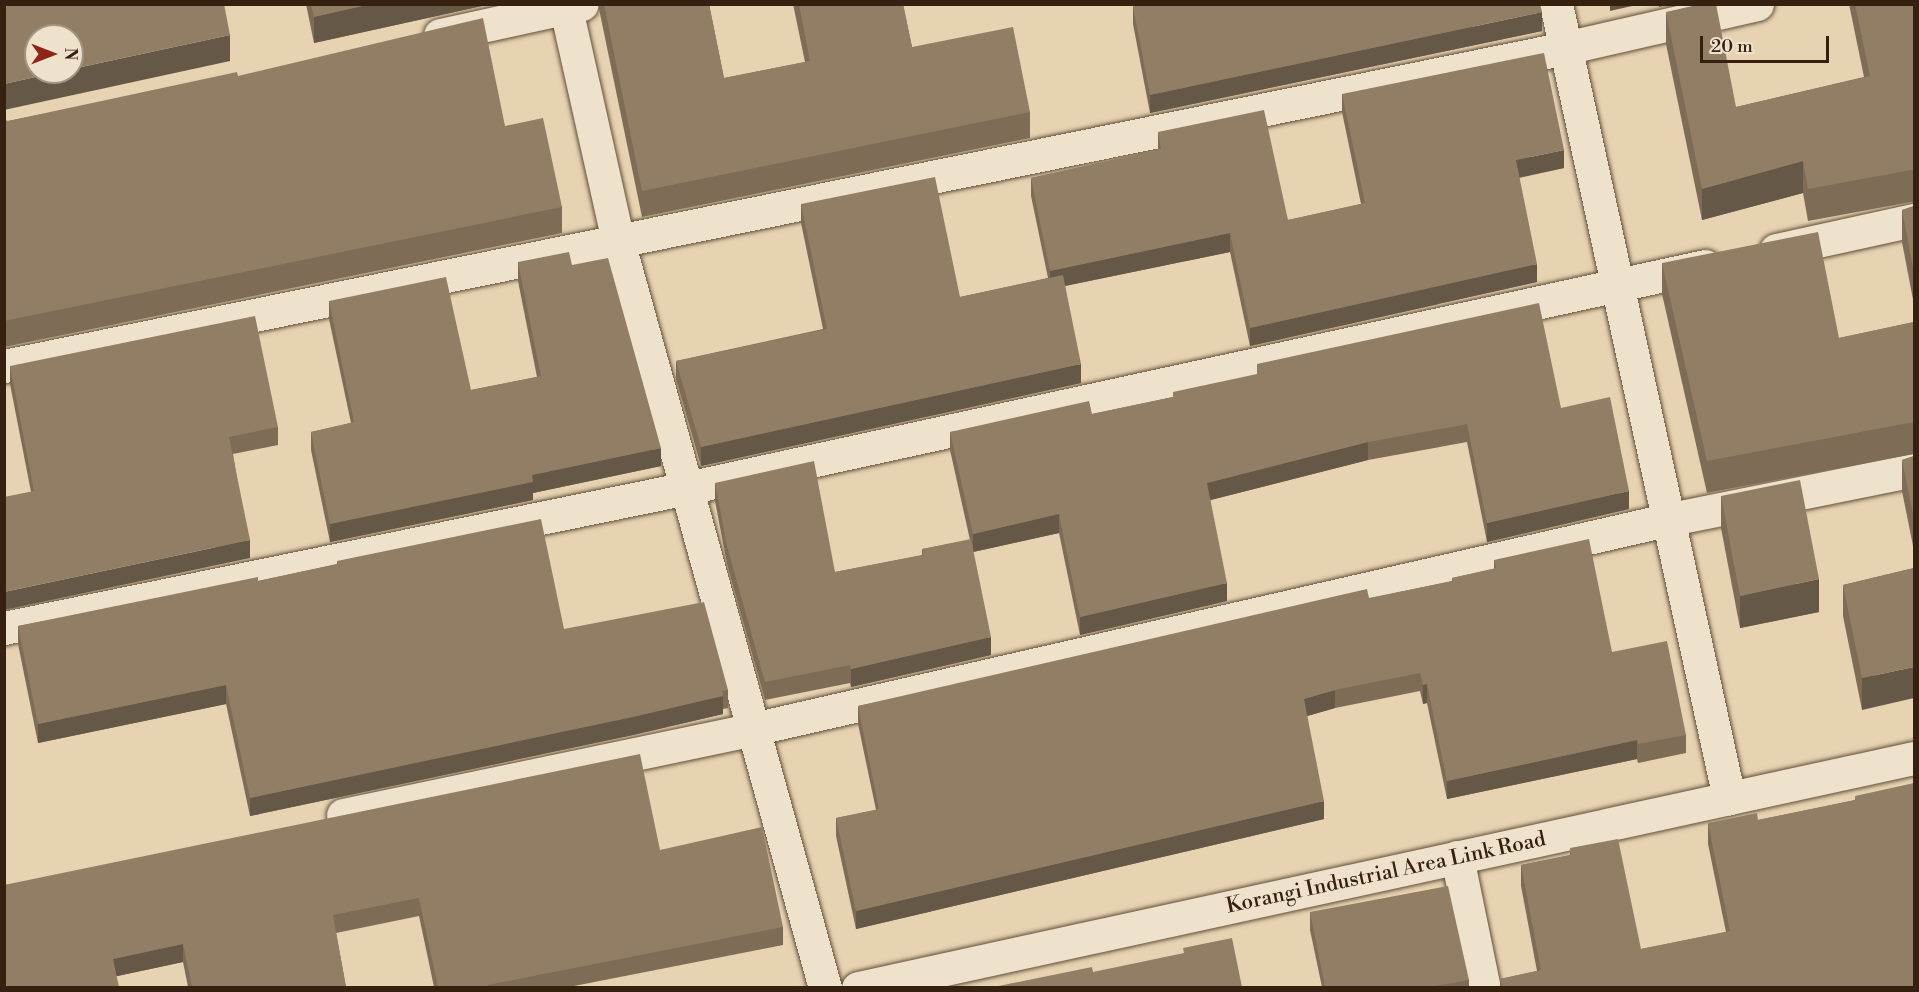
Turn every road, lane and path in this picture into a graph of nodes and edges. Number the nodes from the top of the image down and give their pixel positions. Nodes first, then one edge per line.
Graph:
1 (1556, 4) edge
2 (1758, 4) edge
3 (571, 6) edge
4 (414, 41) edge
5 (1565, 48) junction
6 (1914, 220) edge
7 (618, 241) junction
8 (1619, 284) junction
9 (4, 366) edge
10 (1914, 470) edge
11 (687, 488) junction
12 (1666, 520) junction
13 (4, 628) edge
14 (753, 729) junction
15 (1914, 758) edge
16 (1729, 798) junction
17 (309, 823) edge
18 (1457, 857) junction
19 (825, 987) edge
20 (858, 987) edge
21 (1484, 987) edge

1 - 5 street
2 - 5 street
3 - 4 street
3 - 7 street
5 - 7 street
5 - 8 street
6 - 8 street
7 - 9 street
7 - 11 street
8 - 11 street
8 - 12 street
10 - 12 street
11 - 13 street
11 - 14 street
12 - 14 street
12 - 16 street
14 - 17 street
14 - 19 street
15 - 16 street, Korangi Industrial Area Link Road
16 - 18 street, Korangi Industrial Area Link Road
18 - 20 street, Korangi Industrial Area Link Road
18 - 21 street

